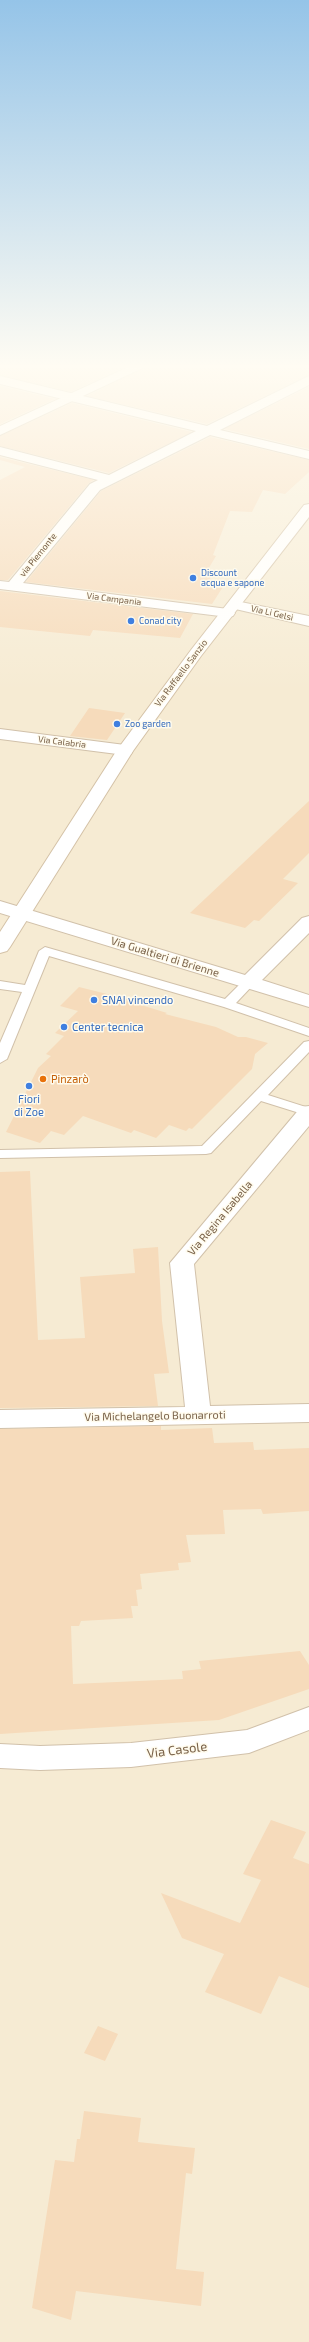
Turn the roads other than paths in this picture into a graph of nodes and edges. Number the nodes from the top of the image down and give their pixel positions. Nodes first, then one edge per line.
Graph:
1 (84, 472) edge
2 (122, 472) edge
3 (109, 479) junction
4 (309, 508) edge
5 (6, 586) edge
6 (232, 609) junction
7 (309, 621) edge
8 (0, 734) edge
9 (124, 750) junction
10 (0, 907) edge
11 (21, 913) junction
12 (309, 922) edge
13 (0, 947) edge
14 (249, 982) junction
15 (0, 985) edge
16 (29, 989) junction
17 (309, 1001) edge
18 (228, 1004) junction
19 (309, 1032) edge
20 (309, 1045) edge
21 (0, 1059) edge
22 (259, 1096) junction
23 (309, 1112) edge
24 (0, 1154) edge
25 (309, 1413) edge
26 (198, 1415) junction
27 (0, 1419) edge
28 (309, 1718) edge
29 (0, 1756) edge
30 (40, 1758) junction
31 (0, 1769) edge

1 - 3 street
2 - 3 street, via Piemonte
3 - 5 street, via Piemonte
4 - 6 street, Via Raffaello Sanzio
5 - 6 street, Via Campania
6 - 7 street, Via Li Gelsi
6 - 9 street, Via Raffaello Sanzio
8 - 9 street, Via Calabria
9 - 11 street, Via Raffaello Sanzio
10 - 11 street, Via Gualtieri di Brienne
11 - 13 street, Via Raffaello Sanzio
11 - 14 street, Via Gualtieri di Brienne
12 - 14 street
14 - 17 street, Via Gualtieri di Brienne
14 - 18 lane
15 - 16 lane
16 - 18 lane
16 - 21 lane
18 - 19 lane
20 - 22 lane
22 - 23 lane
22 - 24 lane
23 - 26 street, Via Regina Isabella
25 - 26 street, Via Michelangelo Buonarroti
26 - 27 street, Via Michelangelo Buonarroti
28 - 30 street, Via Casole
29 - 30 street, Via Casole
30 - 31 street, Via Casole

